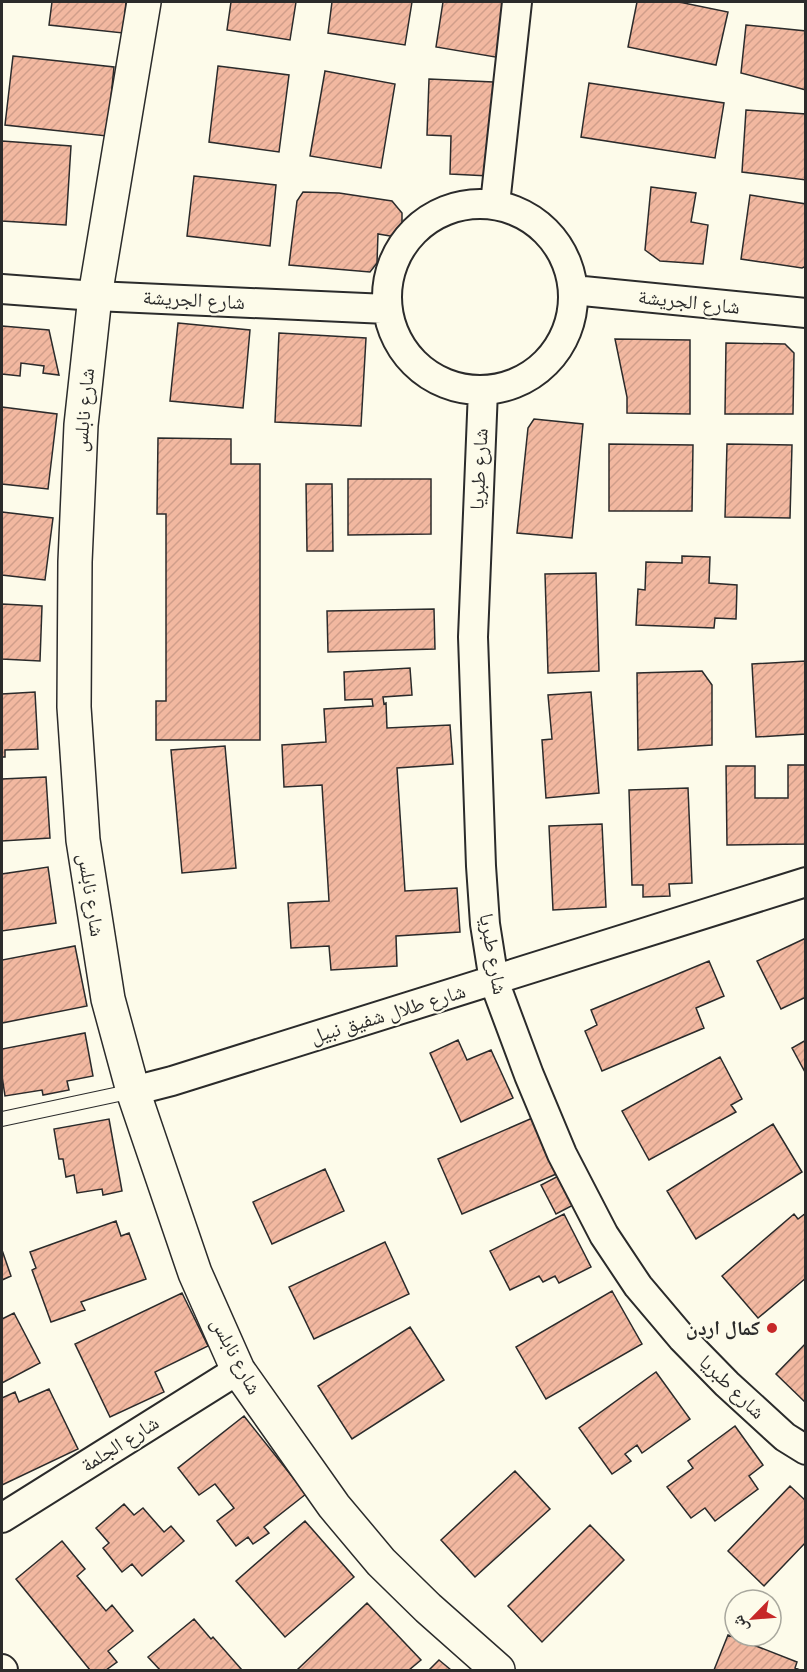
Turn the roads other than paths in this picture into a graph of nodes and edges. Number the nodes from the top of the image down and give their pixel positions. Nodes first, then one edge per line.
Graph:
1 (144, 2) edge
2 (517, 2) edge
3 (495, 204) junction
4 (2, 289) edge
5 (573, 291) junction
6 (95, 296) junction
7 (387, 309) junction
8 (806, 313) edge
9 (483, 390) junction
10 (806, 882) edge
11 (494, 981) junction
12 (132, 1091) junction
13 (2, 1119) edge
14 (238, 1370) junction
15 (806, 1450) edge
16 (2, 1518) edge
17 (498, 1671) edge

1 - 6 street, شارع نابلس
2 - 3 street
3 - 5 street
3 - 7 street
4 - 6 street, شارع الجريشة
5 - 8 street, شارع الجريشة
5 - 9 street
6 - 7 street, شارع الجريشة
6 - 12 street, شارع نابلس
7 - 9 street
9 - 11 street, شارع طبريا
10 - 11 street, شارع طلال شفيق نبيل
11 - 12 street, شارع طلال شفيق نبيل
11 - 15 street, شارع طبريا
12 - 13 lane, شارع طلال شفيق نبيل
12 - 14 street, شارع نابلس
14 - 16 street, شارع الجلمة
14 - 17 street, شارع نابلس

